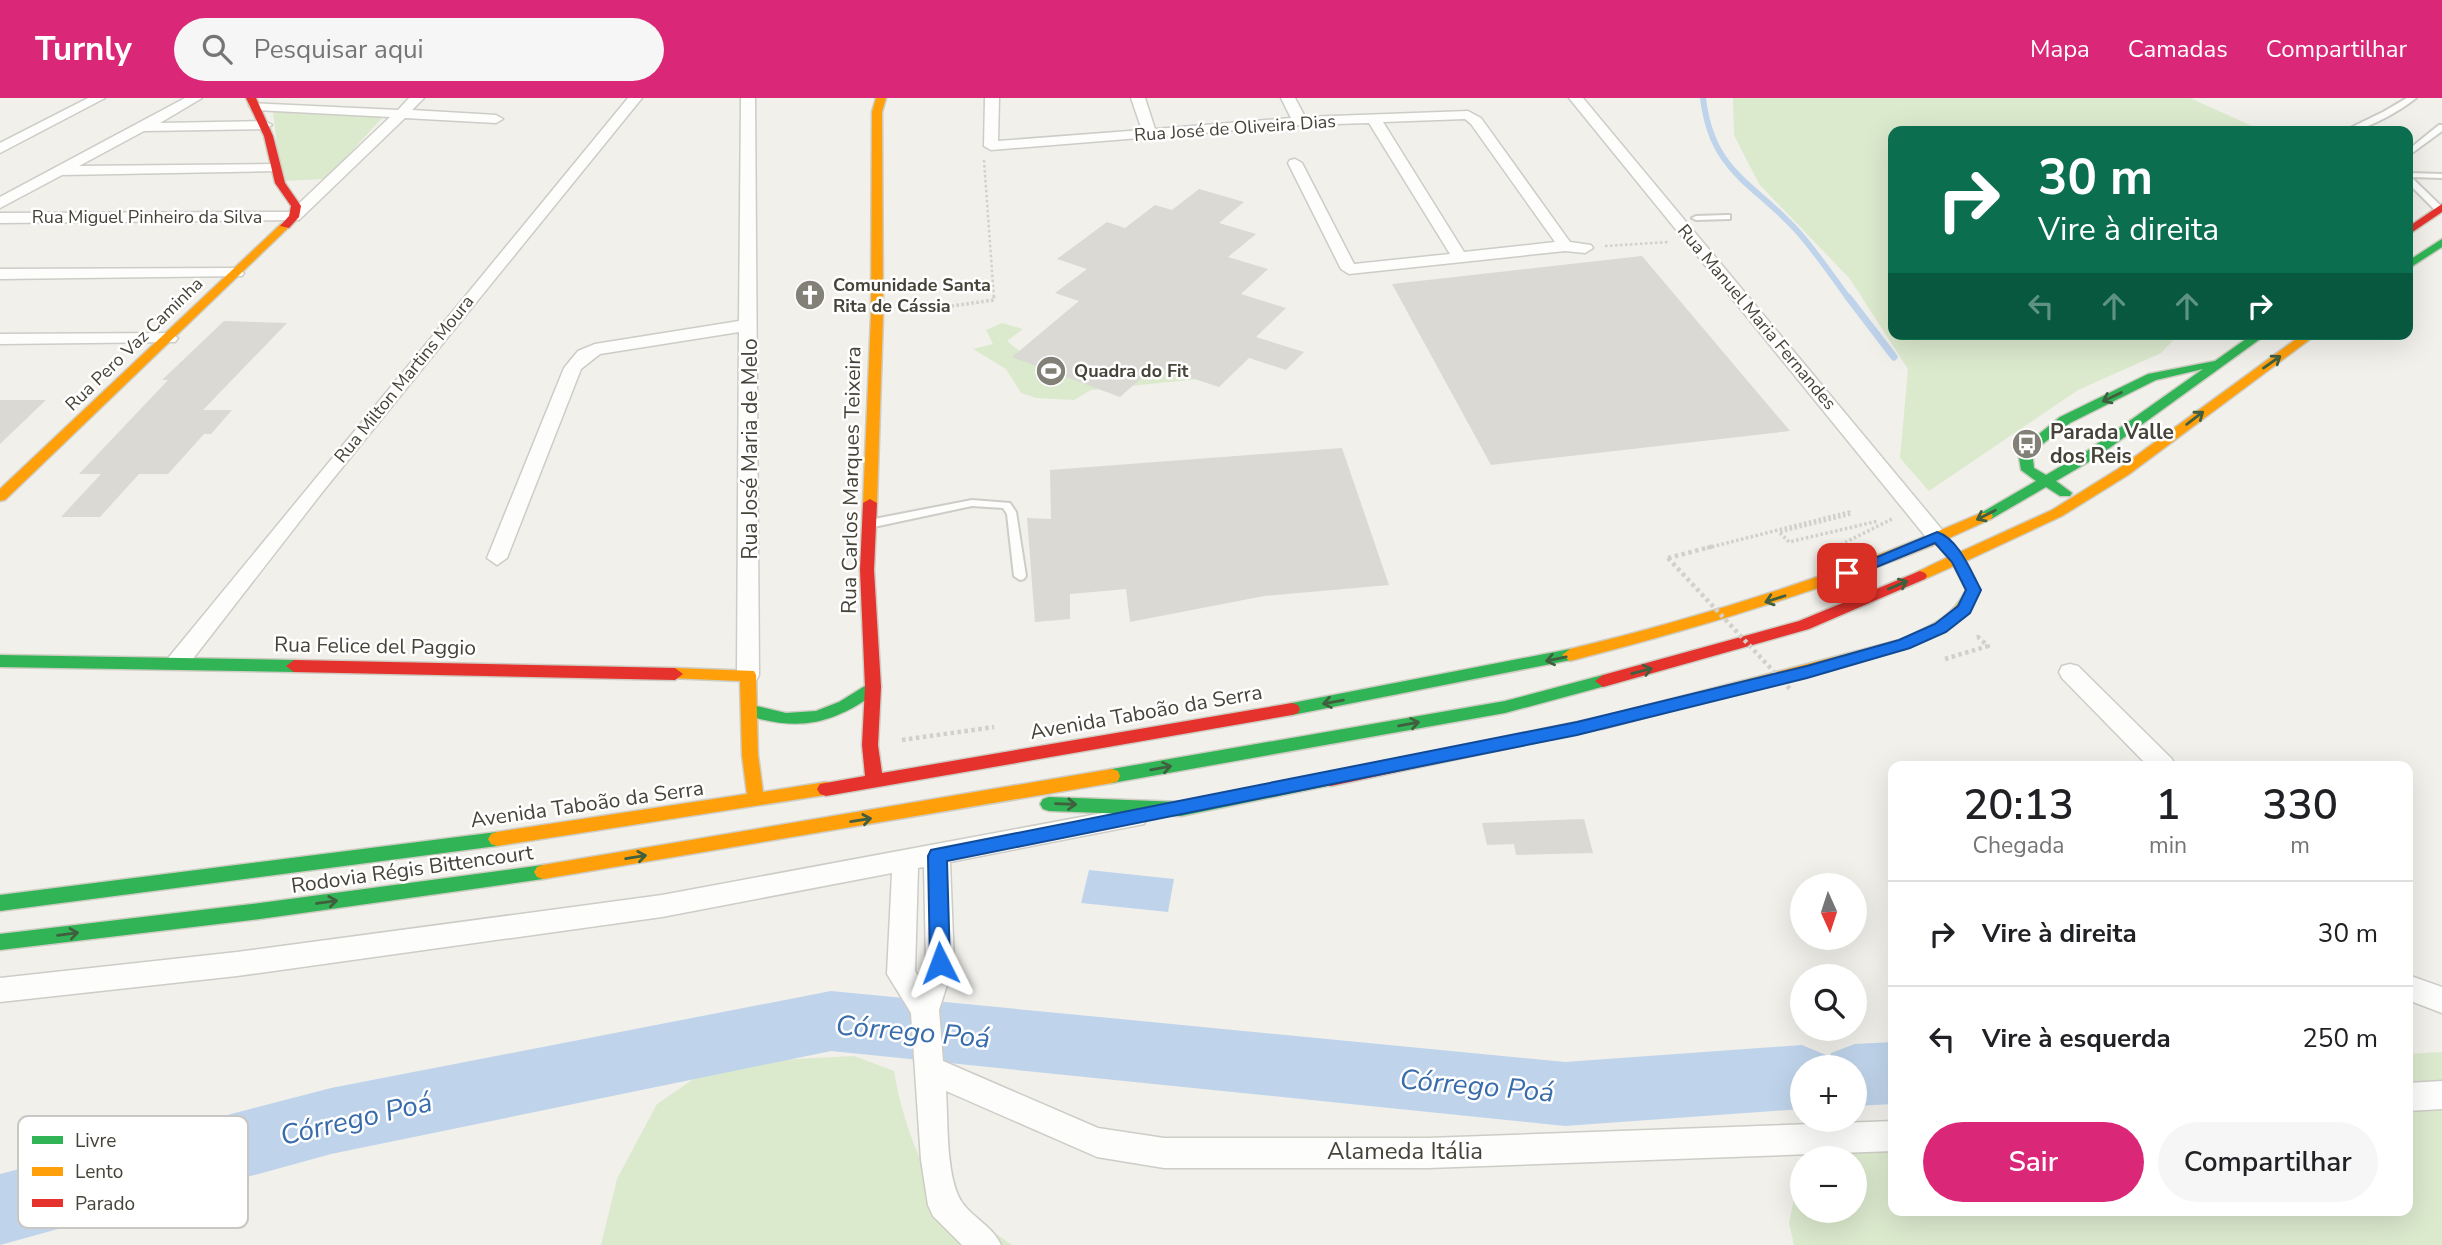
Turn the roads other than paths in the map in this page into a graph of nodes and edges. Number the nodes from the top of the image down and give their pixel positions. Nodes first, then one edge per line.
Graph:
1 (99, 98) edge
2 (195, 98) edge
3 (417, 98) edge
4 (635, 98) edge
5 (748, 98) edge
6 (881, 98) edge
7 (992, 98) edge
8 (1138, 98) edge
9 (1288, 98) edge
10 (1576, 98) edge
11 (2412, 98) edge
12 (254, 102) edge
13 (400, 114) junction
14 (496, 120) dead end
15 (1300, 121) junction
16 (1375, 121) junction
17 (265, 125) junction
18 (2359, 126) edge
19 (137, 127) junction
20 (2442, 127) edge
21 (1150, 134) junction
22 (0, 149) edge
23 (2413, 150) edge
24 (1294, 163) dead end
25 (272, 168) junction
26 (59, 171) junction
27 (2442, 176) edge
28 (2413, 177) edge
29 (2413, 182) edge
30 (0, 203) edge
31 (2441, 208) edge
32 (294, 217) junction
33 (1727, 217) dead end
34 (0, 218) edge
35 (1696, 218) dead end
36 (2413, 228) edge
37 (2442, 242) edge
38 (1565, 246) junction
39 (1586, 248) road end
40 (1459, 256) junction
41 (2413, 262) edge
42 (236, 273) junction
43 (0, 274) edge
44 (750, 325) junction
45 (169, 338) junction
46 (0, 339) edge
47 (2252, 340) edge
48 (2302, 340) edge
49 (2227, 358) junction
50 (2046, 482) junction
51 (0, 497) edge
52 (2079, 501) junction
53 (868, 524) junction
54 (1937, 537) junction
55 (497, 558) dead end
56 (1958, 559) junction
57 (1020, 576) dead end
58 (0, 662) edge
59 (177, 663) junction
60 (2070, 672) dead end
61 (748, 675) junction
62 (873, 687) junction
63 (752, 711) junction
64 (2158, 761) edge
65 (874, 779) junction
66 (756, 800) junction
67 (973, 801) junction
68 (1181, 808) junction
69 (937, 856) junction
70 (905, 861) junction
71 (0, 903) edge
72 (0, 942) edge
73 (2413, 989) edge
74 (0, 990) edge
75 (2442, 1000) edge
76 (925, 1010) junction
77 (929, 1057) junction
78 (2442, 1095) edge
79 (2413, 1097) edge
80 (1888, 1136) edge
81 (985, 1245) edge

1 - 22 street
2 - 19 street
3 - 13 street
4 - 59 street, Rua Milton Martins Moura
5 - 44 street, Rua José Maria de Melo
6 - 53 main road, Rua Carlos Marques Teixeira
7 - 21 street, Rua José de Oliveira Dias
8 - 21 street
9 - 15 street
10 - 54 street, Rua Manuel Maria Fernandes
11 - 18 lane
12 - 13 street
12 - 17 main road
13 - 14 street
13 - 32 street
15 - 16 street, Rua José de Oliveira Dias
15 - 21 street, Rua José de Oliveira Dias
16 - 38 street, Rua José de Oliveira Dias
16 - 40 street
17 - 19 street
17 - 25 main road
19 - 26 street
20 - 23 lane
24 - 40 street
25 - 26 street
25 - 32 main road
26 - 30 street
27 - 28 lane
29 - 31 lane
31 - 36 main road
32 - 34 street, Rua Miguel Pinheiro da Silva
32 - 42 main road, Rua Pero Vaz Caminha
33 - 35 lane
37 - 41 main road
38 - 39 street
38 - 40 street
42 - 43 street
42 - 45 main road, Rua Pero Vaz Caminha
44 - 55 street
44 - 61 street, Rua José Maria de Melo
45 - 46 street
45 - 51 main road, Rua Pero Vaz Caminha
47 - 49 main road
52 -> 48 main road
49 - 50 main road, Avenida Taboão da Serra
49 -> 50 main road
50 - 52 main road
50 -> 54 main road, Avenida Taboão da Serra
52 - 56 main road
53 - 57 lane
53 - 62 main road, Rua Carlos Marques Teixeira
54 - 56 main road
54 -> 65 main road, Avenida Taboão da Serra
67 -> 56 main road
56 - 68 main road
58 - 59 main road, Rua Felice del Paggio
59 - 61 main road, Rua Felice del Paggio
60 - 64 street
61 - 63 main road, Rua José Maria de Melo
62 - 63 main road
62 - 65 main road, Rua Carlos Marques Teixeira
63 - 66 main road, Rua José Maria de Melo
65 - 66 main road, Avenida Taboão da Serra
66 - 71 main road, Avenida Taboão da Serra
67 -> 68 main road
72 -> 67 main road, Rodovia Régis Bittencourt
68 - 69 street
69 - 70 street
69 - 76 street
70 - 74 street
70 - 76 street
73 - 75 street
76 - 77 street
77 - 80 street, Alameda Itália
77 - 81 street
78 - 79 street

